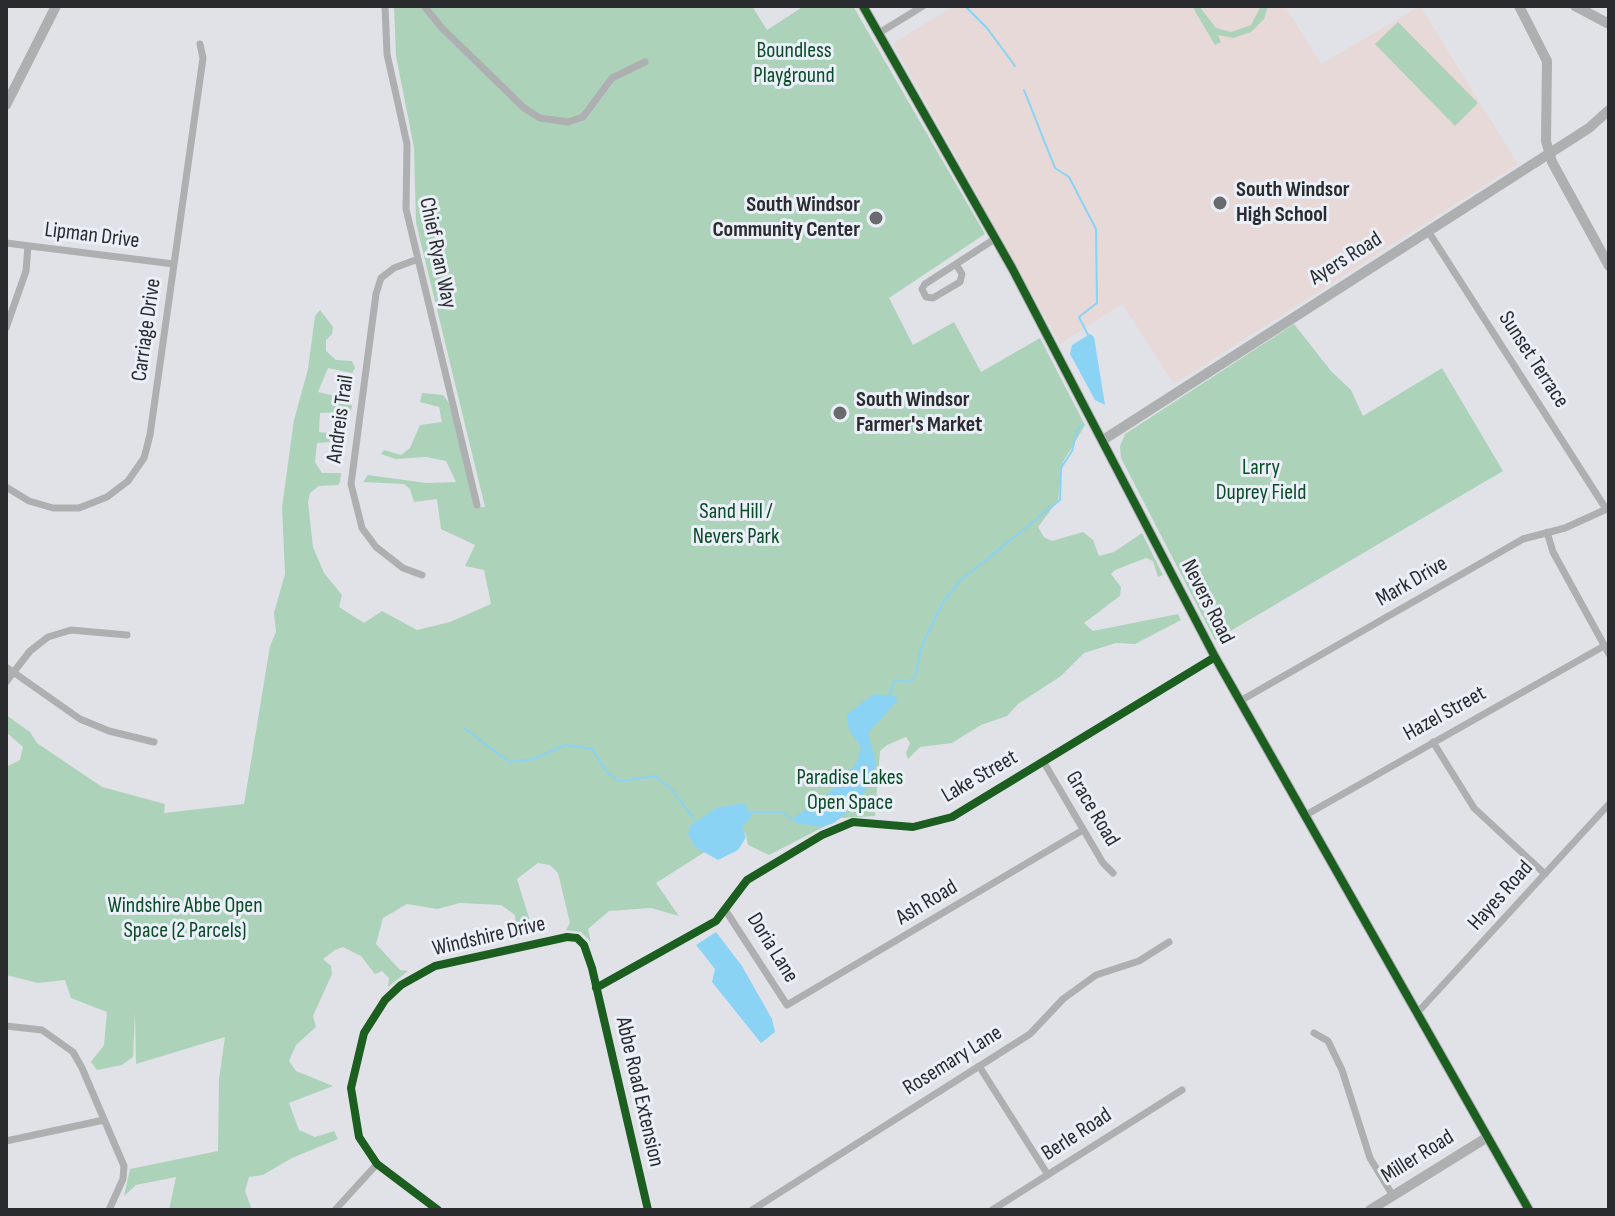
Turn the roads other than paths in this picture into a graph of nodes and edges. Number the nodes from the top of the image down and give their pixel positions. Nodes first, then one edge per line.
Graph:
1 (56, 6) edge
2 (385, 6) edge
3 (424, 6) edge
4 (863, 6) edge
5 (923, 6) edge
6 (1519, 6) edge
7 (1575, 6) edge
8 (1609, 24) edge
9 (879, 33) junction
10 (200, 44) dead end
11 (645, 62) dead end
12 (6, 105) edge
13 (1609, 110) edge
14 (1549, 154) junction
15 (1428, 231) junction
16 (996, 238) junction
17 (6, 243) edge
18 (28, 246) junction
19 (418, 259) junction
20 (174, 264) junction
21 (956, 264) junction
22 (1609, 266) edge
23 (6, 328) edge
24 (1103, 440) junction
25 (6, 487) edge
26 (477, 505) dead end
27 (1608, 509) edge
28 (1547, 532) junction
29 (422, 575) dead end
30 (127, 635) dead end
31 (1604, 646) junction
32 (1609, 654) edge
33 (1215, 657) junction
34 (9, 670) edge
35 (6, 682) edge
36 (1240, 701) junction
37 (154, 742) dead end
38 (1433, 742) junction
39 (1043, 761) junction
40 (1609, 804) edge
41 (1304, 816) junction
42 (1083, 830) junction
43 (1113, 873) dead end
44 (1545, 874) junction
45 (726, 911) junction
46 (577, 938) joint
47 (1169, 942) dead end
48 (596, 988) junction
49 (787, 1005) joint
50 (1418, 1012) junction
51 (6, 1026) edge
52 (1314, 1033) dead end
53 (979, 1066) junction
54 (1182, 1090) dead end
55 (104, 1120) junction
56 (1486, 1138) junction
57 (6, 1141) edge
58 (377, 1164) junction
59 (1048, 1175) junction
60 (1393, 1196) junction
61 (109, 1210) edge
62 (335, 1210) edge
63 (438, 1210) edge
64 (648, 1210) edge
65 (752, 1210) edge
66 (992, 1210) edge
67 (1370, 1210) edge
68 (1529, 1210) edge

1 - 12 street
2 - 19 street, Chief Ryan Way
3 - 11 street
4 - 9 street, Nevers Road
5 - 9 street
6 - 14 street
7 - 8 street
9 - 16 street, Nevers Road
10 - 20 street, Carriage Drive
13 - 14 street, Ayers Road
14 - 15 street, Ayers Road
14 - 22 street
15 - 24 street, Ayers Road
15 - 27 street, Sunset Terrace
16 - 21 street
16 - 24 street, Nevers Road
17 - 18 street, Lipman Drive
18 - 20 street, Lipman Drive
18 - 23 street
19 - 26 street, Chief Ryan Way
19 - 29 street, Andreis Trail
20 - 25 street, Carriage Drive
21 - 21 street
24 - 33 street, Nevers Road
27 - 28 street, Mark Drive
28 - 31 street
28 - 36 street, Mark Drive
30 - 34 street
31 - 32 street
31 - 38 street, Hazel Street
33 - 36 street, Nevers Road
33 - 39 street, Lake Street
34 - 35 street
34 - 37 street
36 - 41 street, Nevers Road
38 - 41 street, Hazel Street
38 - 44 street
39 - 42 street, Grace Road
39 - 45 street, Lake Street
40 - 44 street, Hayes Road
41 - 50 street, Nevers Road
42 - 43 street, Grace Road
42 - 49 street, Ash Road
44 - 50 street, Hayes Road
45 - 48 street, Lake Street
45 - 49 street, Doria Lane
46 - 48 street, Abbe Road Extension
46 - 58 street, Windshire Drive
47 - 53 street, Rosemary Lane
48 - 64 street, Abbe Road Extension
50 - 56 street, Nevers Road
51 - 55 street
52 - 60 street
53 - 59 street
53 - 65 street, Rosemary Lane
54 - 59 street, Berle Road
55 - 57 street
55 - 61 street
56 - 60 street, Miller Road
56 - 68 street, Nevers Road
58 - 62 street
58 - 63 street, Windshire Drive
59 - 66 street, Berle Road
60 - 67 street, Miller Road

